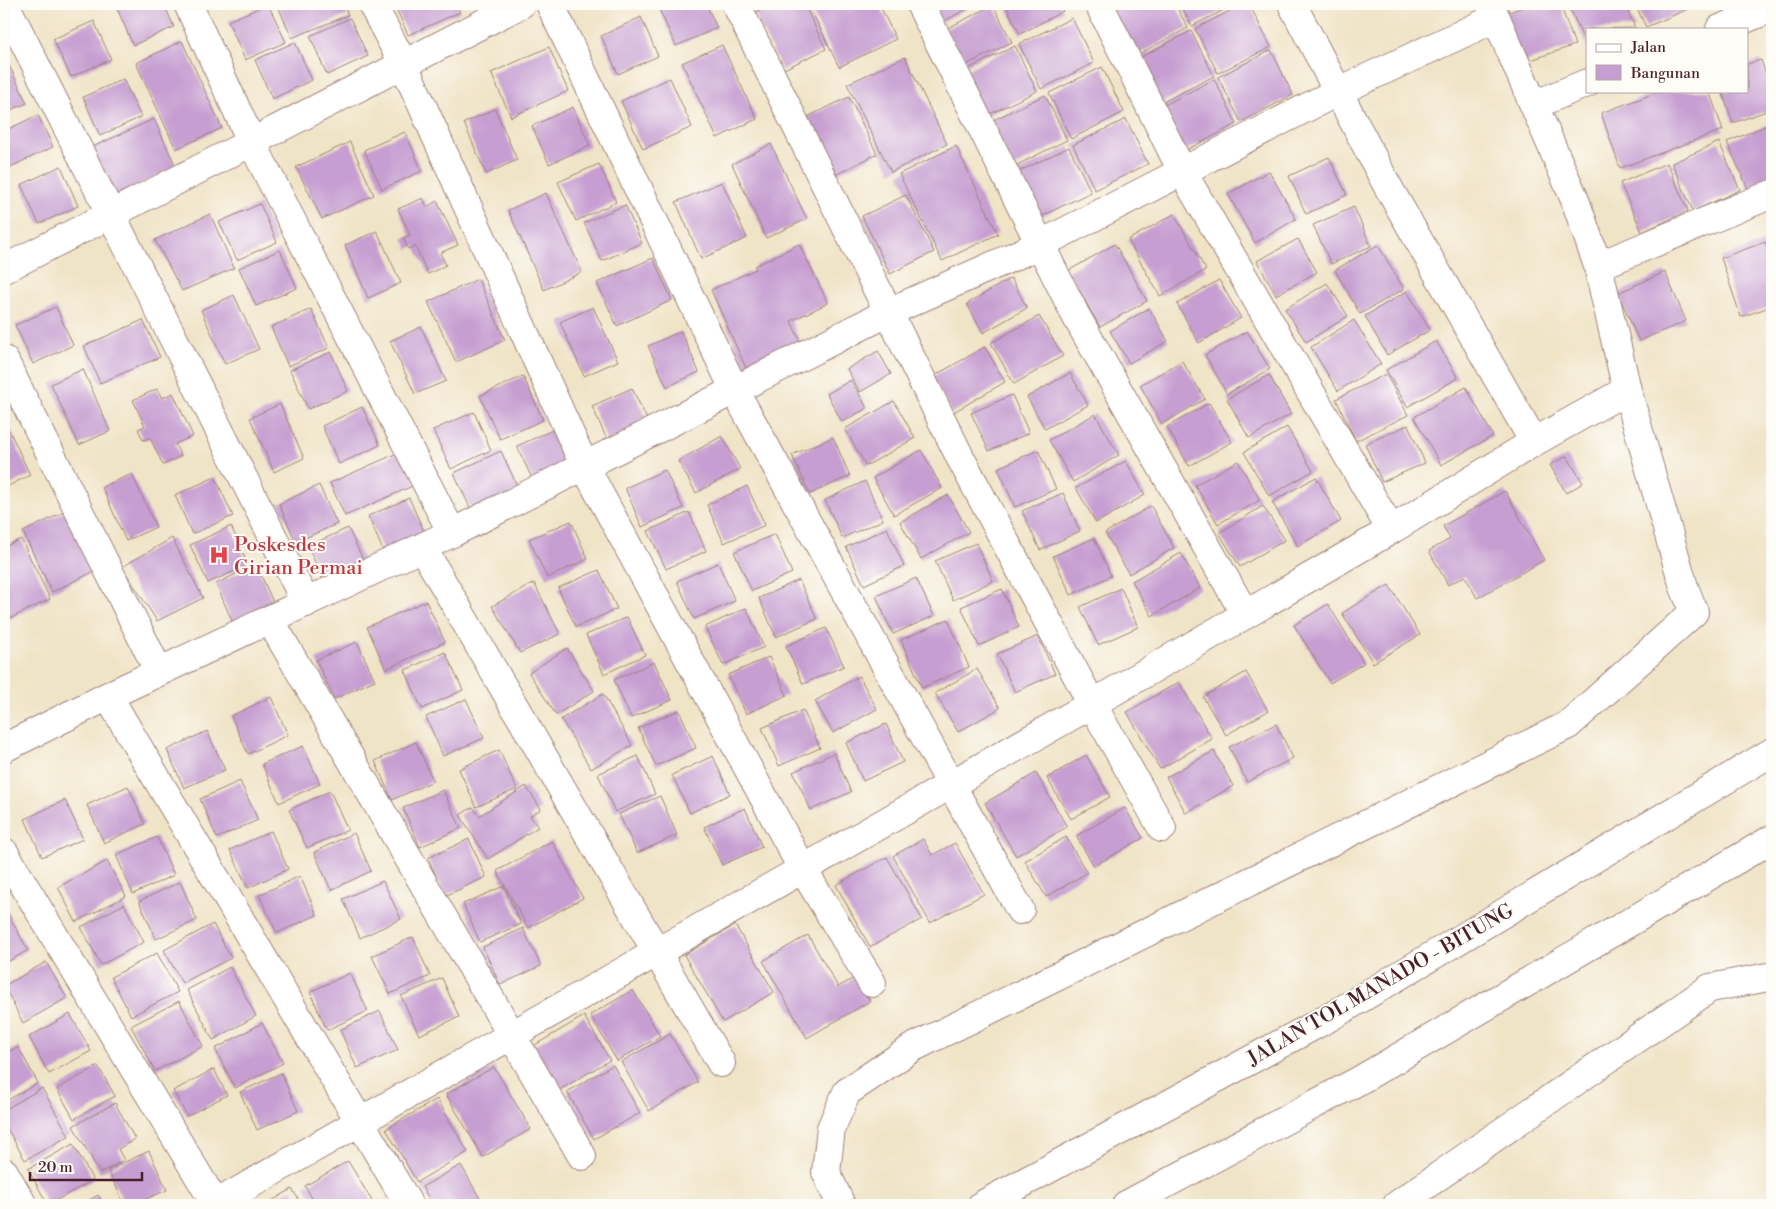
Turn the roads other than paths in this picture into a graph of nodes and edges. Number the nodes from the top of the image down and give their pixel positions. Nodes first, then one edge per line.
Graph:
1 (5, 4) edge
2 (188, 4) edge
3 (372, 4) edge
4 (520, 4) edge
5 (550, 4) edge
6 (736, 4) edge
7 (920, 4) edge
8 (1099, 4) edge
9 (1292, 4) edge
10 (1772, 8) edge
11 (1493, 11) edge
12 (1722, 28) edge
13 (402, 64) junction
14 (1586, 83) edge
15 (1337, 92) junction
16 (1534, 105) junction
17 (252, 143) junction
18 (1183, 173) junction
19 (1772, 194) edge
20 (110, 215) junction
21 (1040, 245) junction
22 (1598, 266) junction
23 (4, 269) edge
24 (889, 312) junction
25 (4, 360) edge
26 (1627, 390) junction
27 (735, 392) junction
28 (1534, 442) junction
29 (585, 467) junction
30 (1391, 530) junction
31 (452, 533) junction
32 (422, 547) junction
33 (306, 603) junction
34 (1245, 614) junction
35 (270, 620) junction
36 (159, 672) junction
37 (108, 696) junction
38 (1092, 704) junction
39 (4, 748) edge
40 (1772, 752) edge
41 (950, 786) junction
42 (1162, 828) dead end
43 (1772, 839) edge
44 (4, 852) edge
45 (802, 868) junction
46 (1020, 910) dead end
47 (658, 952) junction
48 (1772, 978) edge
49 (872, 983) dead end
50 (511, 1036) junction
51 (721, 1063) dead end
52 (358, 1122) junction
53 (582, 1156) dead end
54 (4, 1172) edge
55 (23, 1205) edge
56 (215, 1205) edge
57 (408, 1205) edge
58 (841, 1205) edge
59 (982, 1205) edge
60 (1126, 1205) edge
61 (1397, 1205) edge

1 - 20 main road
2 - 17 main road
3 - 13 main road
4 - 13 main road
5 - 27 main road
6 - 24 main road
7 - 21 main road
8 - 18 main road
9 - 15 main road
10 - 12 main road
11 - 15 main road
11 - 16 main road
13 - 17 main road
13 - 29 main road
14 - 16 main road
15 - 18 main road
15 - 28 main road
16 - 22 main road
17 - 20 main road
17 - 31 main road
18 - 21 main road
18 - 30 main road
19 - 22 main road
20 - 23 main road
20 - 33 main road
21 - 24 main road
21 - 34 main road
22 - 26 main road
24 - 27 main road
24 - 38 main road
25 - 36 main road
26 - 28 main road
26 - 58 main road
27 - 29 main road
27 - 41 main road
28 - 30 main road
29 - 31 main road
29 - 45 main road
30 - 34 main road
31 - 32 main road
32 - 33 main road
32 - 47 main road
33 - 35 main road
34 - 38 main road
35 - 36 main road
35 - 50 main road
36 - 37 main road
37 - 39 main road
37 - 52 main road
38 - 41 main road
38 - 42 main road
40 - 59 main road, JALAN TOL MANADO - BITUNG
41 - 45 main road
41 - 46 main road
43 - 60 main road
44 - 56 main road
45 - 47 main road
45 - 49 main road
47 - 50 main road
47 - 51 main road
48 - 61 main road
50 - 52 main road
50 - 53 main road
52 - 56 main road
52 - 57 main road
54 - 55 main road

